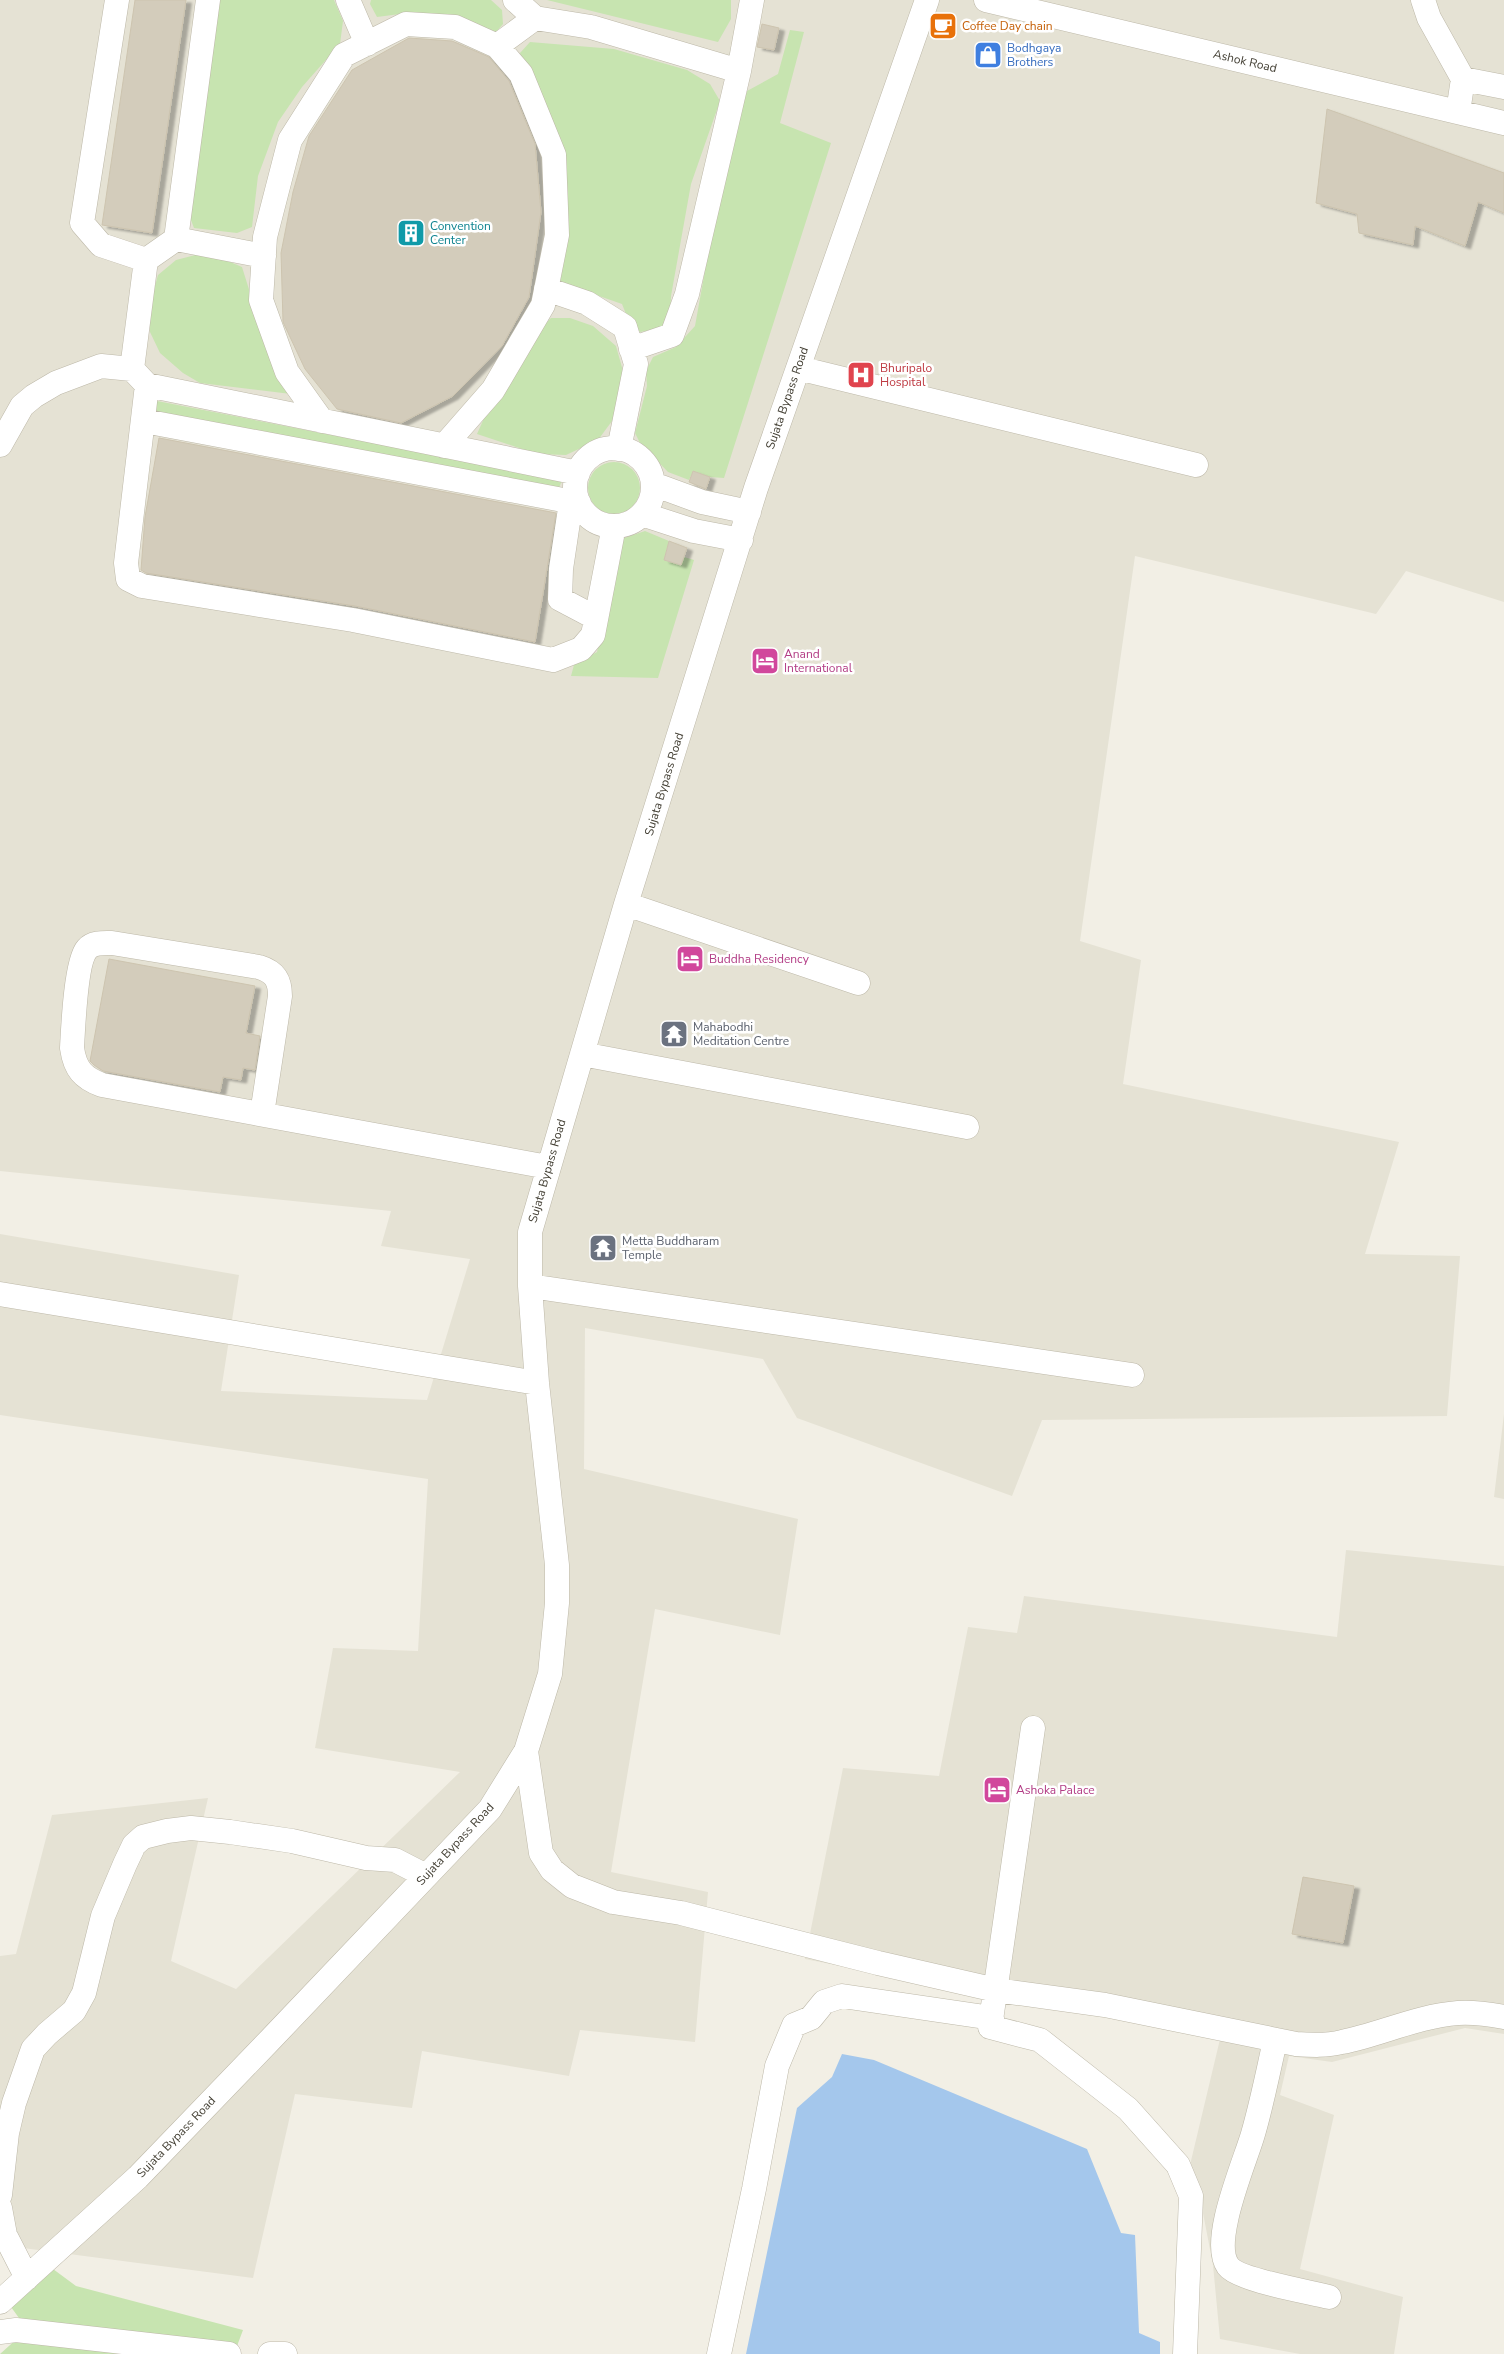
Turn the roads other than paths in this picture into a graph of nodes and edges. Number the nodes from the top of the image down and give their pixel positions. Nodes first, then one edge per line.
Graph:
1 (116, 0) edge
2 (208, 0) edge
3 (348, 0) edge
4 (515, 0) edge
5 (752, 0) edge
6 (927, 0) edge
7 (986, 0) edge
8 (1424, 0) edge
9 (535, 18) junction
10 (367, 44) junction
11 (497, 46) junction
12 (739, 71) junction
13 (1463, 79) junction
14 (1504, 87) edge
15 (1458, 112) junction
16 (1504, 123) edge
17 (176, 239) junction
18 (264, 256) junction
19 (146, 260) junction
20 (546, 289) junction
21 (631, 349) junction
22 (798, 368) junction
23 (139, 377) junction
24 (322, 421) junction
25 (144, 422) junction
26 (0, 445) edge
27 (444, 446) junction
28 (620, 449) junction
29 (1196, 465) dead end
30 (578, 473) junction
31 (653, 484) junction
32 (575, 503) junction
33 (749, 512) junction
34 (642, 514) junction
35 (614, 526) junction
36 (741, 540) junction
37 (596, 618) junction
38 (626, 904) junction
39 (858, 983) dead end
40 (582, 1054) junction
41 (262, 1114) junction
42 (967, 1127) dead end
43 (548, 1167) junction
44 (530, 1286) junction
45 (0, 1294) edge
46 (1132, 1374) dead end
47 (537, 1383) junction
48 (1033, 1728) dead end
49 (526, 1751) junction
50 (410, 1867) junction
51 (996, 1990) junction
52 (1504, 2017) edge
53 (992, 2018) junction
54 (1275, 2041) junction
55 (0, 2195) edge
56 (0, 2208) edge
57 (27, 2278) junction
58 (1329, 2297) dead end
59 (0, 2302) edge
60 (0, 2332) edge
61 (229, 2354) edge
62 (270, 2354) edge
63 (285, 2354) edge
64 (719, 2354) edge
65 (1185, 2354) edge

1 - 19 street
2 - 17 street
3 - 10 street
4 - 9 street
5 - 12 street
6 - 22 street, Sujata Bypass Road
7 - 15 street, Ashok Road
8 - 13 street
9 - 11 street
9 - 12 street
10 - 11 street
10 - 18 street
11 - 20 street
12 - 21 street
13 - 14 street
13 - 15 street
15 - 16 street, Ashok Road
17 - 18 street
17 - 19 street
18 - 24 street
19 - 23 street
20 - 21 street
20 - 27 street
21 - 28 street
22 - 29 street
22 - 33 street, Sujata Bypass Road
23 - 24 street
23 - 25 street
23 - 26 street
24 - 27 street
25 - 32 street
25 - 37 street
27 - 30 street
28 - 30 street
28 - 31 street
30 - 32 street
31 - 33 street
31 - 34 street
32 - 35 street
32 - 37 street
33 - 36 street, Sujata Bypass Road
34 - 35 street
34 - 36 street
35 - 37 street
36 - 38 street, Sujata Bypass Road
38 - 39 street
38 - 40 street, Sujata Bypass Road
40 - 42 street
40 - 43 street, Sujata Bypass Road
41 - 41 street
41 - 43 street
43 - 44 street, Sujata Bypass Road
44 - 46 street
44 - 47 street, Sujata Bypass Road
45 - 47 street
47 - 49 street, Sujata Bypass Road
48 - 51 street
49 - 50 street, Sujata Bypass Road
49 - 51 street
50 - 55 street
50 - 57 street, Sujata Bypass Road
51 - 53 street
51 - 54 street
52 - 54 street
53 - 64 street
53 - 65 street
54 - 58 street
56 - 57 street
57 - 59 street, Sujata Bypass Road
60 - 61 street
62 - 63 street

